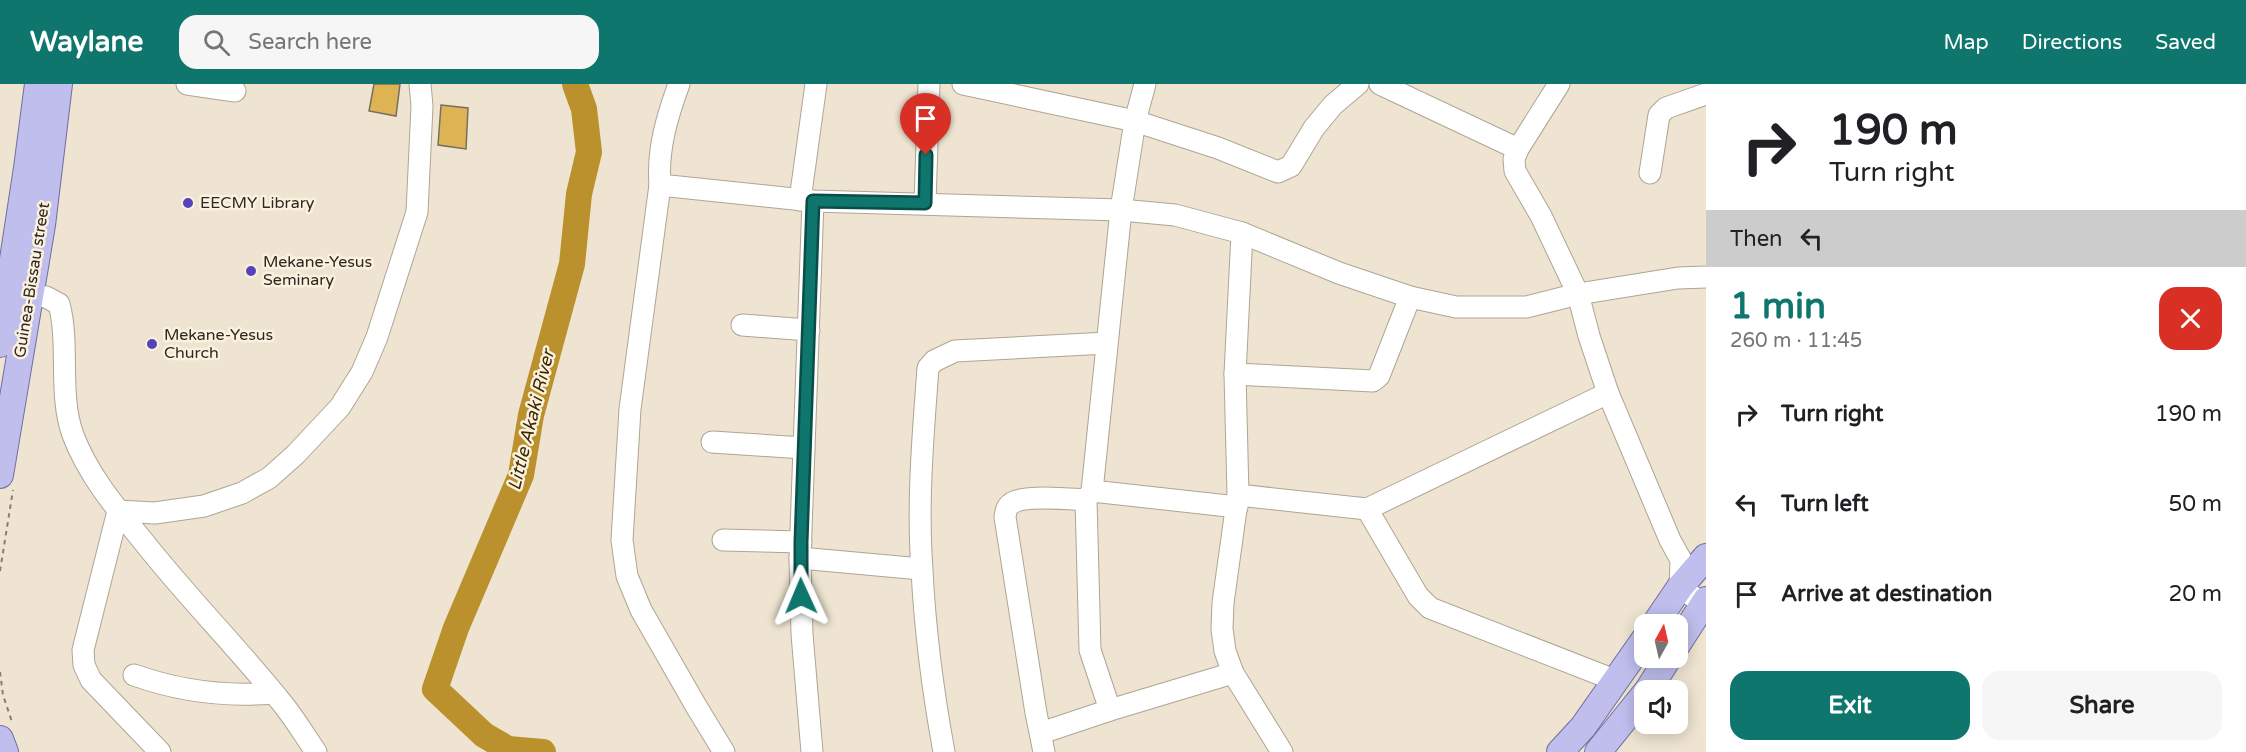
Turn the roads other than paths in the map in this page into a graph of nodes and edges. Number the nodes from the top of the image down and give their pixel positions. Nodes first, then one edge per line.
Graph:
1 (38, 84) edge
2 (59, 84) edge
3 (187, 84) edge
4 (420, 84) edge
5 (679, 84) edge
6 (816, 84) edge
7 (928, 84) edge
8 (963, 84) edge
9 (1145, 84) edge
10 (1358, 84) edge
11 (1380, 84) edge
12 (1558, 84) edge
13 (235, 91) dead end
14 (1706, 94) edge
15 (1135, 121) junction
16 (1518, 149) junction
17 (1650, 173) dead end
18 (660, 185) junction
19 (806, 200) junction
20 (925, 203) junction
21 (1121, 210) junction
22 (9, 230) edge
23 (1242, 233) junction
24 (1706, 277) edge
25 (1578, 294) junction
26 (31, 295) junction
27 (1410, 297) junction
28 (742, 325) dead end
29 (809, 330) junction
30 (1107, 343) junction
31 (0, 344) edge
32 (1235, 374) junction
33 (1608, 393) junction
34 (712, 442) dead end
35 (804, 448) junction
36 (1, 467) edge
37 (1089, 495) junction
38 (1238, 501) junction
39 (1367, 509) junction
40 (118, 511) junction
41 (723, 540) dead end
42 (800, 550) junction
43 (1706, 557) edge
44 (921, 569) junction
45 (1680, 587) junction
46 (1704, 602) edge
47 (1662, 614) edge
48 (1688, 627) edge
49 (1634, 655) edge
50 (1233, 673) junction
51 (134, 675) dead end
52 (1617, 681) junction
53 (273, 693) junction
54 (1634, 707) edge
55 (1110, 710) junction
56 (1042, 743) edge
57 (1278, 751) edge
58 (160, 752) edge
59 (316, 752) edge
60 (724, 752) edge
61 (812, 752) edge
62 (944, 752) edge
63 (1560, 752) edge
64 (1598, 752) edge

1 - 22 main road
2 - 26 main road, Guinea-Bissau street
3 - 13 street
4 - 40 street
5 - 18 street
6 - 19 street
7 - 20 street
8 - 15 street
9 - 15 street
10 - 15 street
11 - 16 street
12 - 16 street
14 - 17 street
15 - 21 street
16 - 25 street
18 - 19 street
18 - 60 street
19 - 20 street
19 - 29 street
20 - 21 street
21 - 23 street
21 - 30 street
22 - 31 main road
23 - 27 street
23 - 32 street
24 - 25 street
25 - 27 street
25 - 33 street
26 - 36 main road, Guinea-Bissau street
26 - 40 street
27 - 32 street
28 - 29 street
29 - 35 street
30 - 37 street
30 - 44 street
32 - 38 street
33 - 39 street
33 - 45 street
34 - 35 street
35 - 42 street
37 - 38 street
37 - 55 street
37 - 56 street
38 - 39 street
38 - 50 street
39 - 52 street
40 - 53 street
40 - 58 street
41 - 42 street
42 - 44 street
42 - 61 street
43 - 45 main road
44 - 62 street
45 - 46 street
45 - 47 main road
46 - 48 main road
49 - 52 main road
50 - 55 street
50 - 57 street
51 - 53 street
52 - 63 main road
53 - 59 street
54 - 64 main road
55 - 56 street

